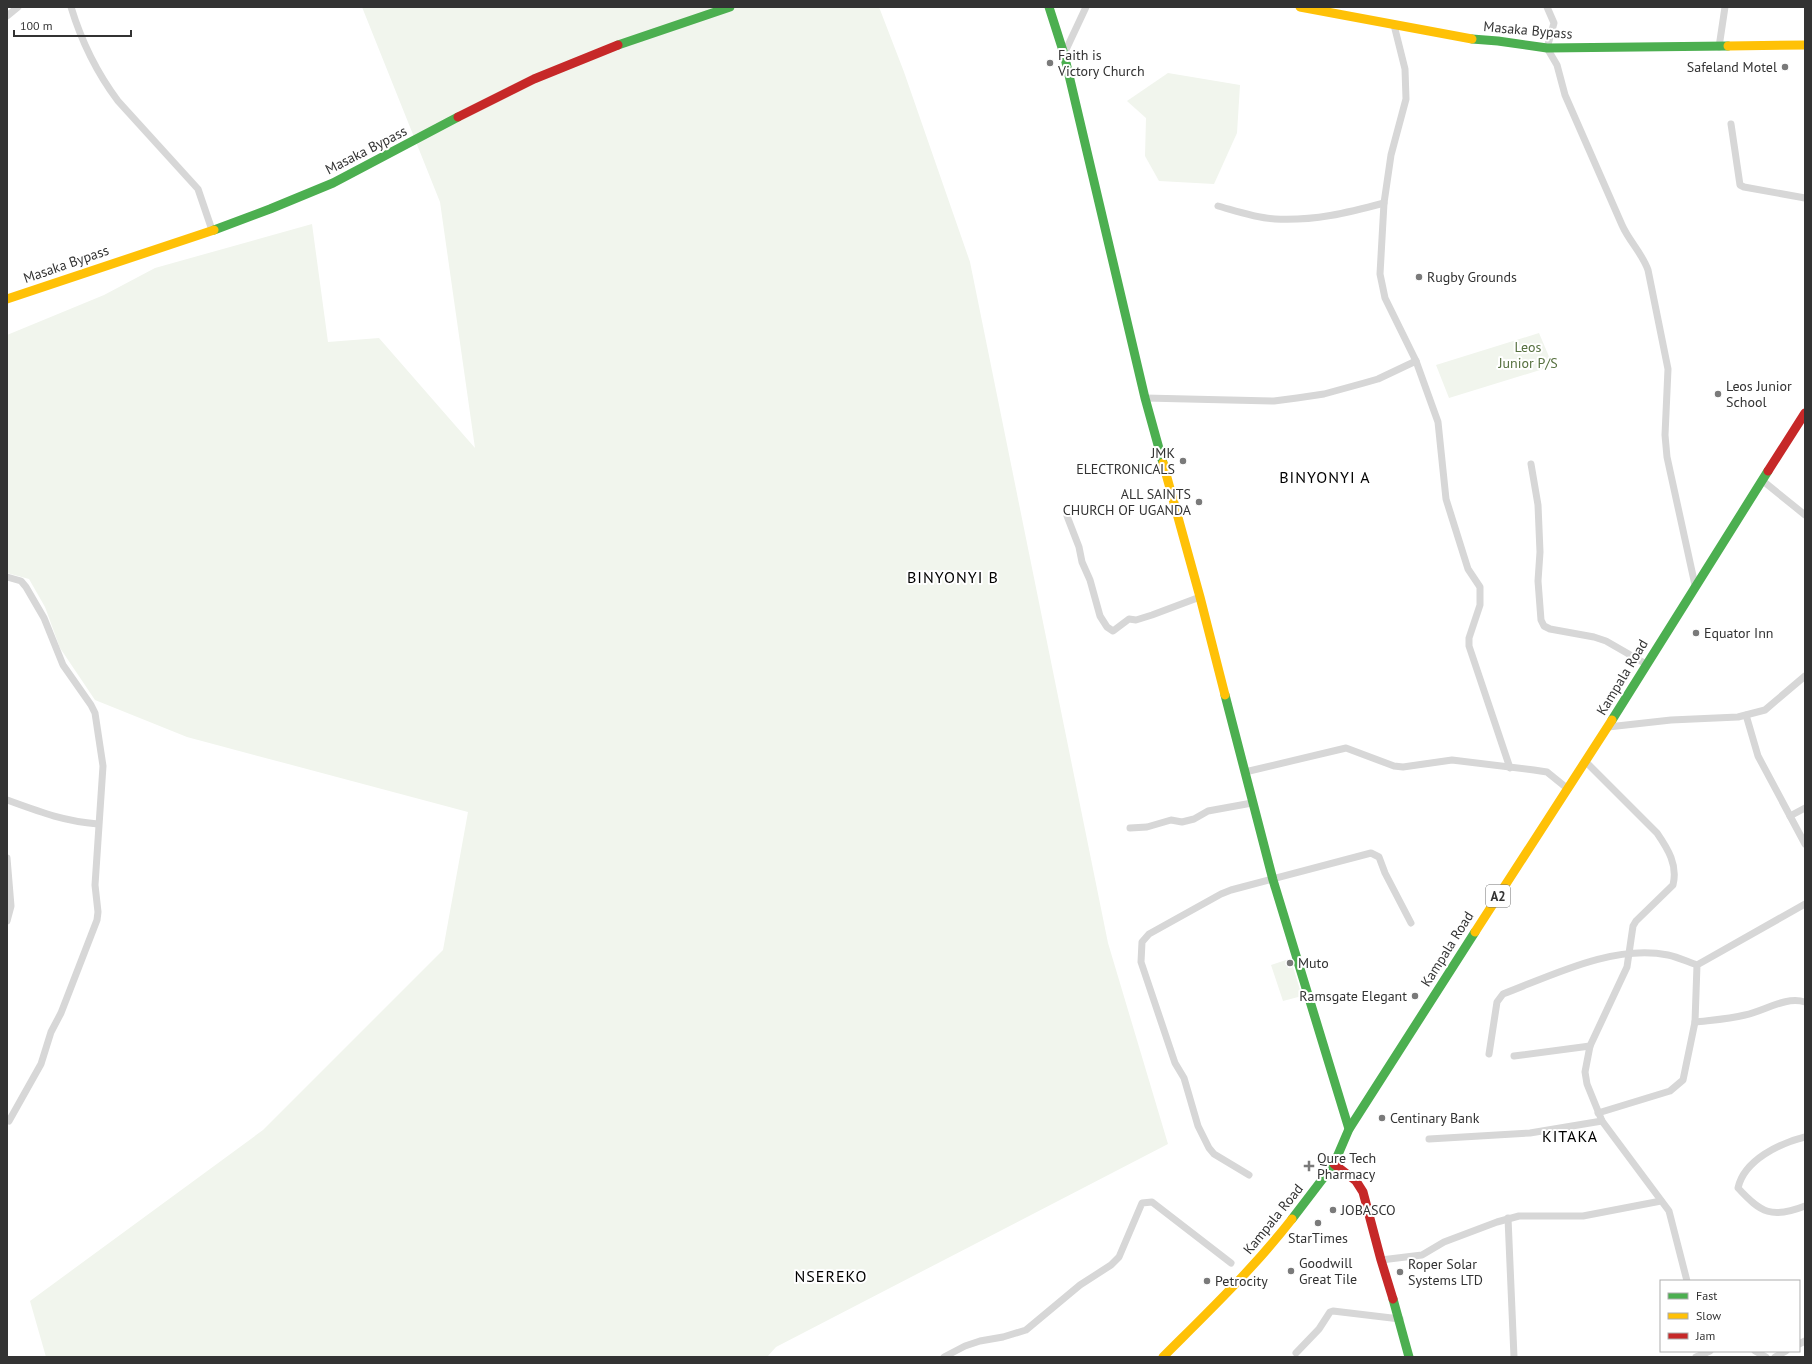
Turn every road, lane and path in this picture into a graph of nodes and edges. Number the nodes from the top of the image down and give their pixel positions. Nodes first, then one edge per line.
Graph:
1 (18, 7) edge
2 (71, 7) edge
3 (730, 7) edge
4 (1049, 7) edge
5 (1086, 7) edge
6 (1300, 7) edge
7 (1547, 7) edge
8 (1725, 7) edge
9 (7, 16) edge
10 (1394, 24) junction
11 (1805, 45) edge
12 (1719, 47) junction
13 (1546, 48) junction
14 (1064, 54) junction
15 (1730, 124) dead end
16 (1805, 198) edge
17 (1384, 203) junction
18 (1218, 206) dead end
19 (212, 230) junction
20 (7, 299) edge
21 (1416, 361) junction
22 (1145, 398) junction
23 (1805, 413) edge
24 (1531, 464) dead end
25 (1763, 481) junction
26 (1805, 515) edge
27 (1067, 516) dead end
28 (7, 577) edge
29 (1695, 585) junction
30 (1200, 597) junction
31 (1646, 664) junction
32 (1805, 676) edge
33 (1746, 715) junction
34 (1608, 727) junction
35 (1585, 761) junction
36 (1510, 768) junction
37 (1245, 772) junction
38 (1568, 789) junction
39 (7, 800) edge
40 (1252, 803) junction
41 (1805, 808) edge
42 (1790, 816) junction
43 (98, 824) junction
44 (1130, 828) dead end
45 (1805, 844) edge
46 (7, 858) edge
47 (1273, 880) junction
48 (1805, 904) edge
49 (7, 921) edge
50 (1411, 923) dead end
51 (1630, 954) junction
52 (1698, 965) junction
53 (1805, 1002) edge
54 (1695, 1022) junction
55 (1590, 1046) junction
56 (1490, 1054) dead end
57 (1514, 1056) dead end
58 (1598, 1113) junction
59 (9, 1121) dead end
60 (1602, 1121) junction
61 (1349, 1129) junction
62 (1805, 1137) edge
63 (1429, 1139) dead end
64 (1334, 1164) junction
65 (1249, 1175) dead end
66 (1661, 1201) junction
67 (1805, 1206) edge
68 (1508, 1218) junction
69 (1381, 1260) junction
70 (1231, 1264) dead end
71 (1687, 1280) edge
72 (1400, 1319) junction
73 (1296, 1352) dead end
74 (1705, 1352) edge
75 (1757, 1352) edge
76 (1784, 1352) edge
77 (944, 1357) edge
78 (1163, 1357) edge
79 (1409, 1357) edge
80 (1514, 1357) edge
81 (1696, 1357) edge
82 (1766, 1357) edge
83 (1775, 1357) edge

1 - 9 street
2 - 19 street
3 - 19 main road, Masaka Bypass
4 - 14 main road
5 - 14 street
6 - 10 main road, Masaka Bypass
7 - 13 street
8 - 12 street
10 - 13 main road, Masaka Bypass
10 - 17 street
11 - 12 main road, Masaka Bypass
12 - 13 main road, Masaka Bypass
13 - 29 street
14 - 22 main road
15 - 16 street
17 - 18 street
17 - 21 street
19 - 20 main road, Masaka Bypass
21 - 22 street
21 - 36 street
22 - 30 main road
23 - 25 main road, Kampala Road / A2
24 - 31 street
25 - 26 street
25 - 29 main road, Kampala Road / A2
27 - 30 street
28 - 43 street
29 - 31 main road, Kampala Road / A2
30 - 37 main road
31 - 34 main road, Kampala Road / A2
32 - 33 street
33 - 34 street
33 - 42 street
34 - 35 main road, Kampala Road / A2
35 - 38 main road, Kampala Road / A2
35 - 51 street
36 - 37 street
36 - 38 street
37 - 40 main road
38 - 61 main road, Kampala Road / A2
39 - 43 street
40 - 44 street
40 - 47 main road
41 - 42 street
42 - 45 street
43 - 59 street
46 - 49 street
47 - 50 street
47 - 61 main road
47 - 65 street
48 - 52 street
51 - 52 street
51 - 55 street
51 - 56 street
52 - 54 street
53 - 54 street
54 - 58 street
55 - 57 street
55 - 58 street
58 - 60 street
60 - 63 street
60 - 66 street
61 - 64 main road, Kampala Road / A2
62 - 67 street
64 - 69 main road
64 - 78 main road, Kampala Road / A2
66 - 68 street
66 - 71 street
68 - 69 street
68 - 80 street
69 - 72 main road
70 - 77 street
72 - 73 street
72 - 79 main road
74 - 81 street
75 - 82 street
76 - 83 street

